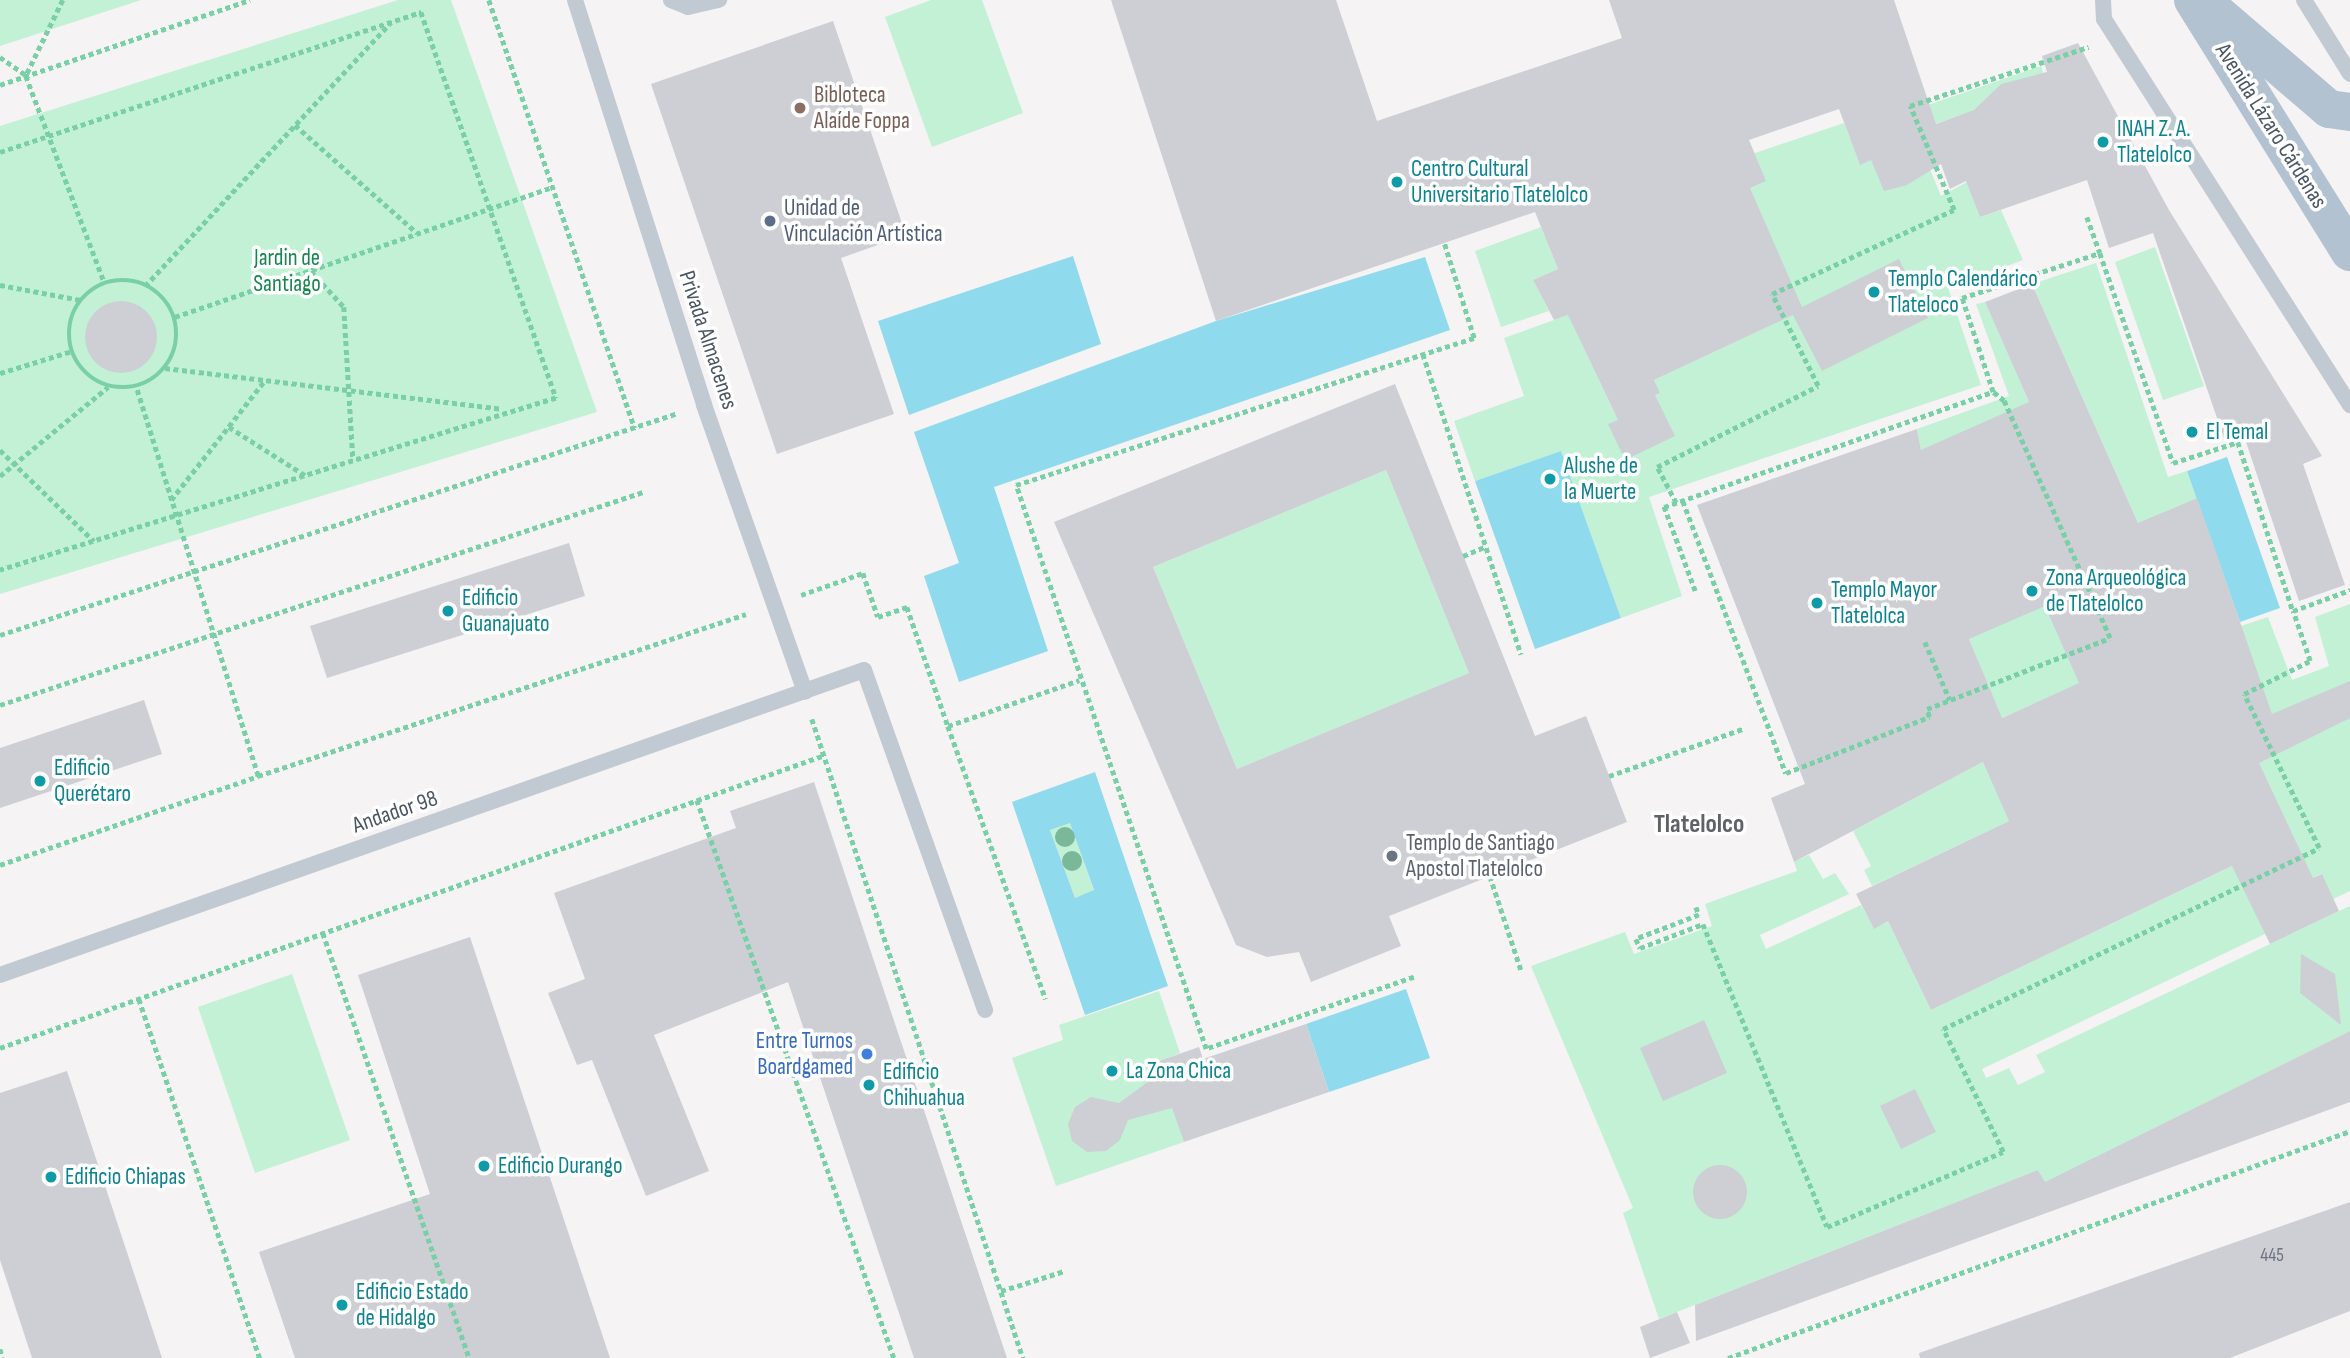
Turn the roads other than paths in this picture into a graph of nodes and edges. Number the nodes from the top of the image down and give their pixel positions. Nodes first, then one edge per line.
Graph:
1 (575, 0) edge
2 (671, 0) edge
3 (719, 0) edge
4 (2092, 0) edge
5 (2103, 0) edge
6 (2193, 0) edge
7 (2201, 0) edge
8 (2304, 0) edge
9 (2104, 19) junction
10 (2350, 74) edge
11 (2350, 112) edge
12 (2350, 252) edge
13 (2350, 405) edge
14 (805, 692) junction
15 (0, 975) edge
16 (985, 1010) dead end

1 - 14 lane, Privada Almacenes
2 - 3 lane
4 - 9 lane
5 - 9 lane
6 - 12 main road, Avenida Lázaro Cárdenas
7 - 11 main road
8 - 10 lane
9 - 13 lane
14 - 15 lane, Andador 98
14 - 16 lane, Andador 98

